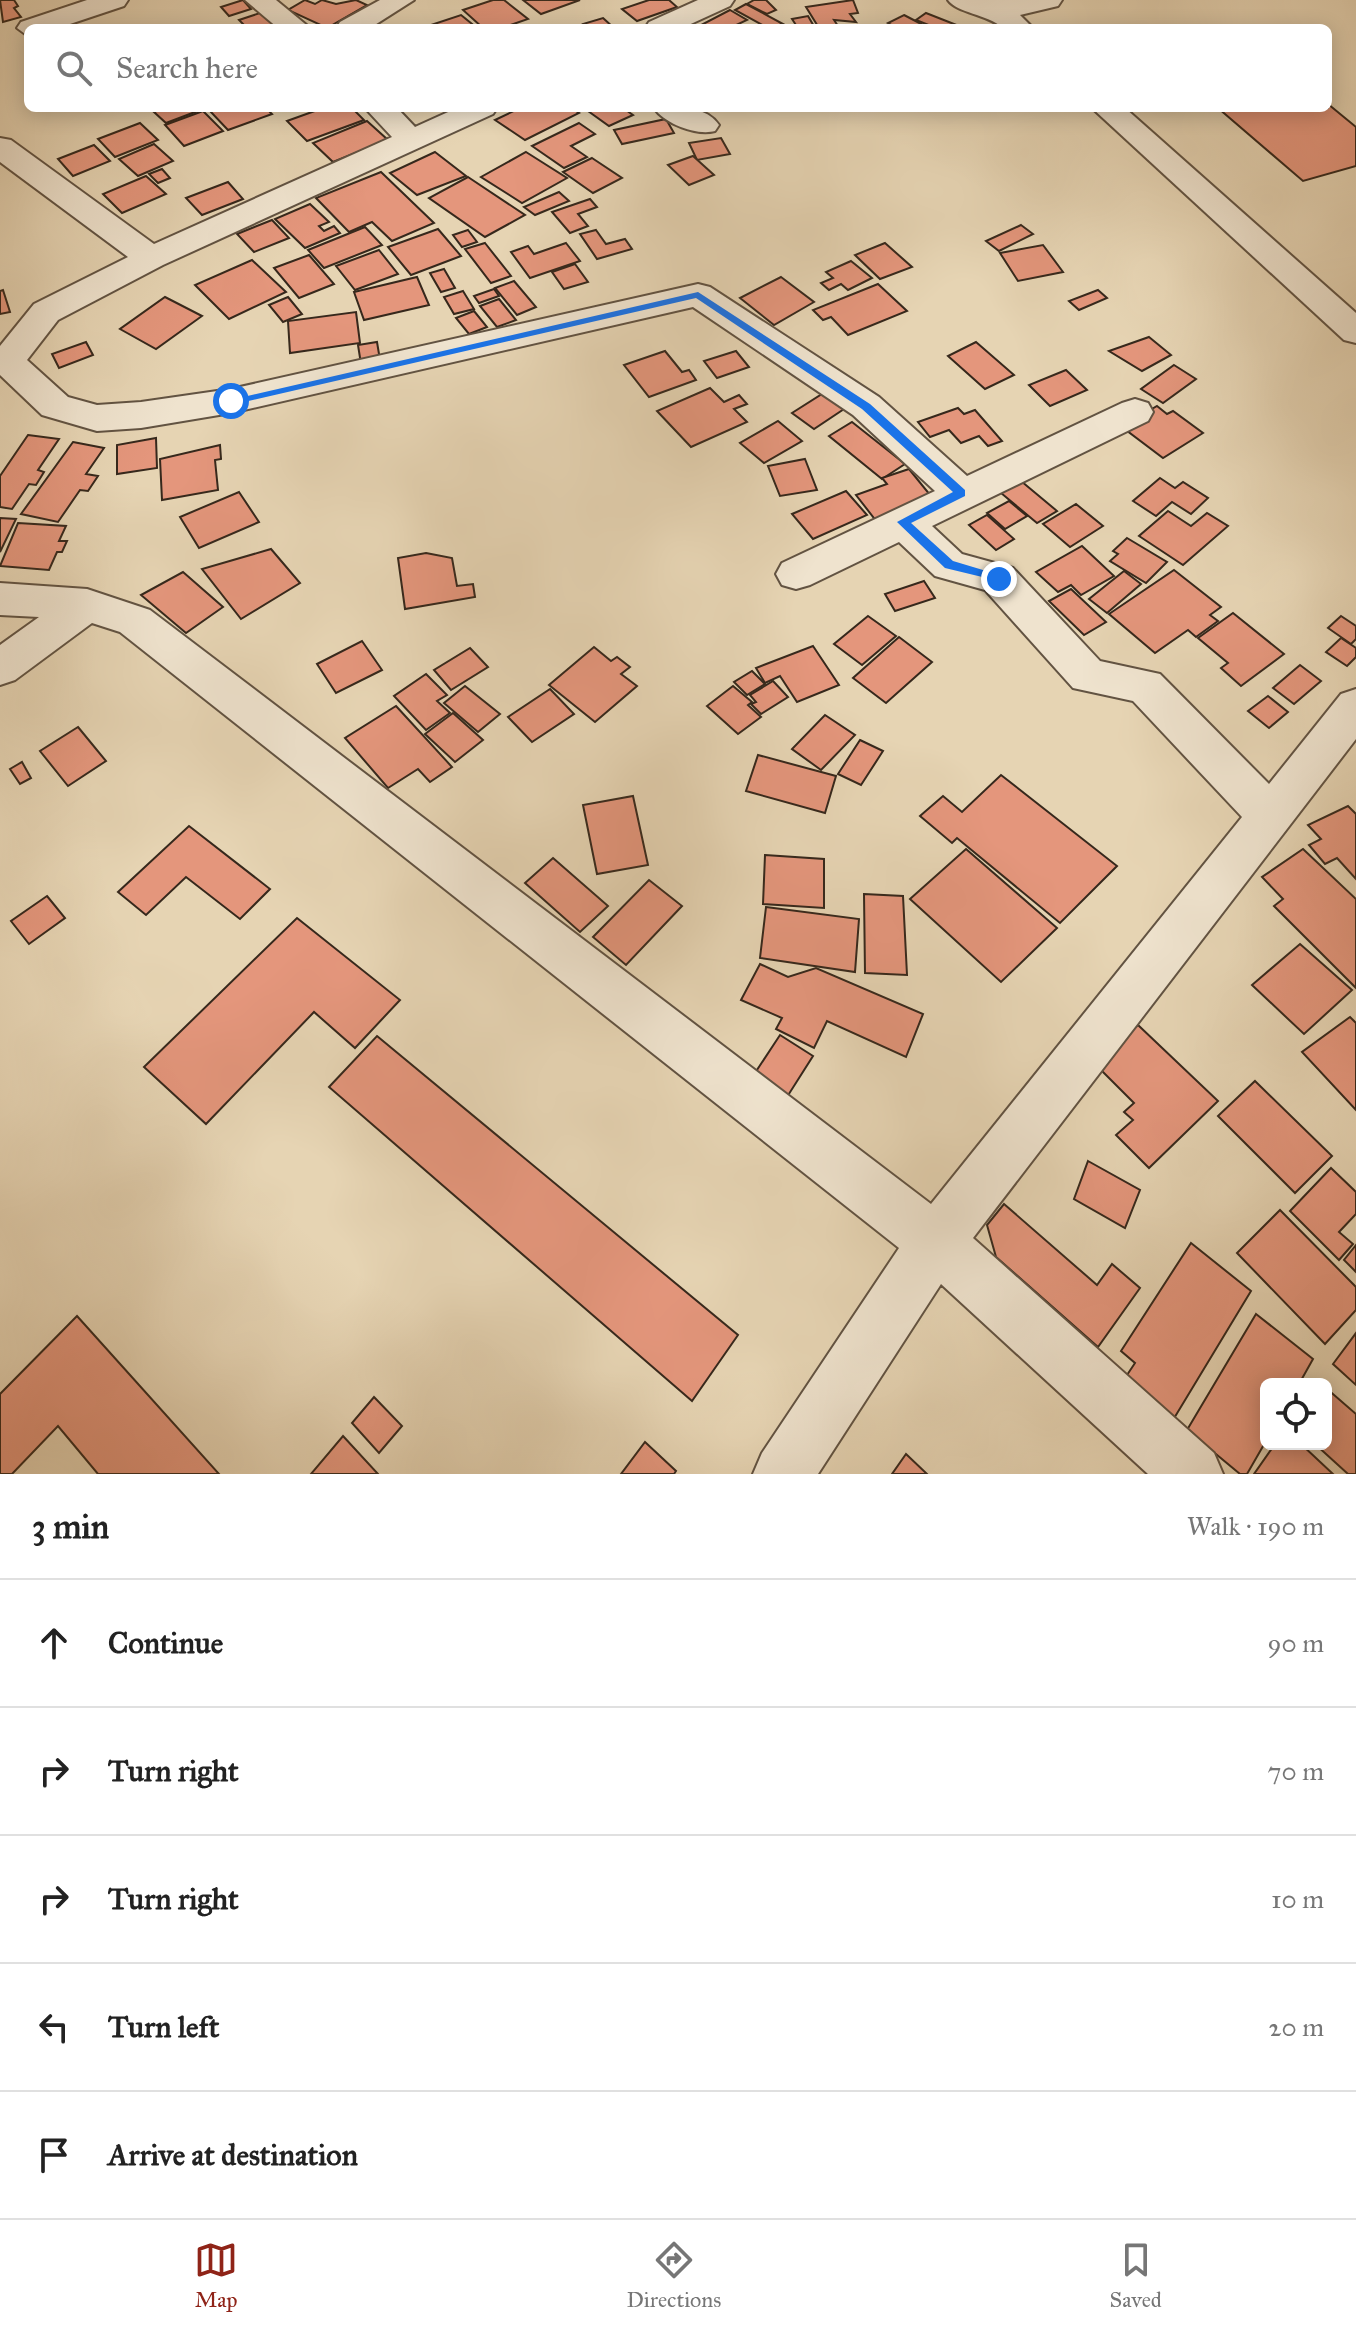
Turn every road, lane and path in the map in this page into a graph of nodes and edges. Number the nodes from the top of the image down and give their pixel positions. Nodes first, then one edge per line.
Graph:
1 (259, 0) edge
2 (400, 0) edge
3 (720, 0) edge
4 (962, 0) edge
5 (1034, 0) edge
6 (1048, 0) edge
7 (105, 12) edge
8 (1009, 19) edge
9 (49, 24) edge
10 (291, 24) edge
11 (357, 24) edge
12 (668, 24) edge
13 (24, 30) edge
14 (0, 39) edge
15 (384, 112) edge
16 (473, 112) edge
17 (677, 112) edge
18 (1111, 112) edge
19 (704, 125) dead end
20 (411, 140) junction
21 (0, 147) edge
22 (151, 258) junction
23 (1356, 332) edge
24 (3, 362) edge
25 (1135, 412) dead end
26 (961, 493) junction
27 (902, 522) junction
28 (796, 574) dead end
29 (0, 599) edge
30 (87, 605) junction
31 (0, 668) edge
32 (1356, 707) edge
33 (1270, 815) junction
34 (936, 1242) junction
35 (783, 1474) edge
36 (1193, 1474) edge

1 - 10 street
2 - 11 street
3 - 12 street
4 - 8 street
5 - 6 street
6 - 8 street
7 - 9 street
13 - 14 street
15 - 20 street
16 - 20 street
17 - 19 street
18 - 23 street
20 - 22 street
21 - 22 street
22 - 24 street
24 - 26 street
25 - 26 street
26 - 27 street
27 - 28 street
27 - 33 street
29 - 30 street
30 - 31 street
30 - 34 street
32 - 33 street
33 - 34 street
34 - 35 street
34 - 36 street

